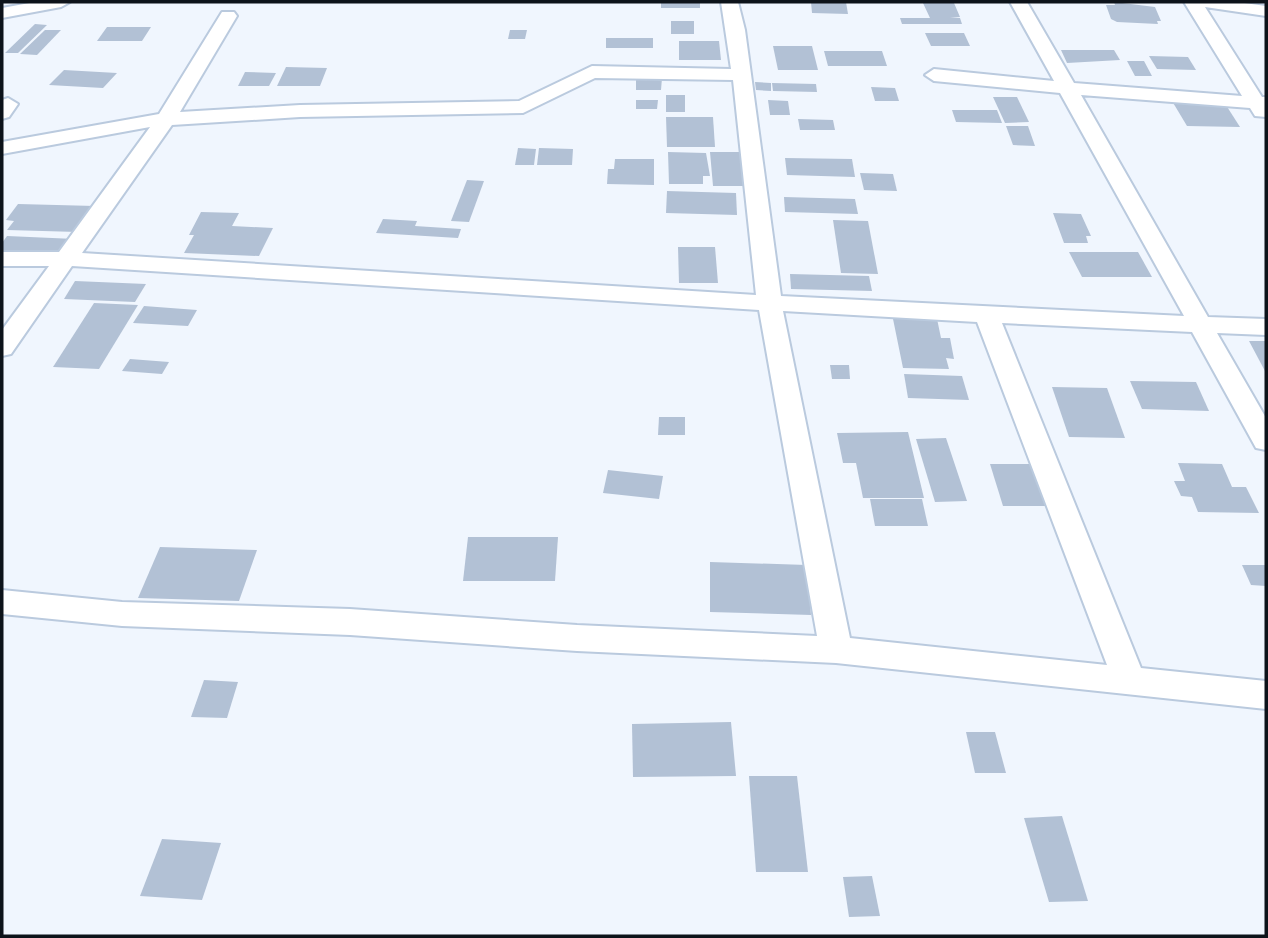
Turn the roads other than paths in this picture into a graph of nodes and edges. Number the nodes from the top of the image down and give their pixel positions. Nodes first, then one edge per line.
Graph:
1 (61, 2) edge
2 (730, 2) edge
3 (1019, 2) edge
4 (1193, 2) edge
5 (1203, 2) edge
6 (1266, 11) edge
7 (2, 13) edge
8 (228, 16) dead end
9 (742, 75) junction
10 (934, 75) dead end
11 (1067, 86) junction
12 (1262, 108) edge
13 (166, 119) junction
14 (2, 148) edge
15 (2, 259) edge
16 (67, 259) junction
17 (769, 300) junction
18 (987, 317) junction
19 (1202, 325) junction
20 (1266, 327) edge
21 (2, 348) edge
22 (1266, 440) edge
23 (2, 602) edge
24 (836, 650) junction
25 (1130, 681) junction
26 (1266, 695) edge

1 - 7 street
2 - 9 street
3 - 11 street
4 - 12 street
5 - 6 street
8 - 13 street
9 - 13 street
9 - 17 street
10 - 11 street
11 - 12 street
11 - 19 street
13 - 14 street
13 - 16 street
15 - 16 street
16 - 17 street
16 - 21 street
17 - 18 street
17 - 24 street
18 - 19 street
18 - 25 street
19 - 20 street
19 - 22 street
23 - 24 street
24 - 25 street
25 - 26 street

